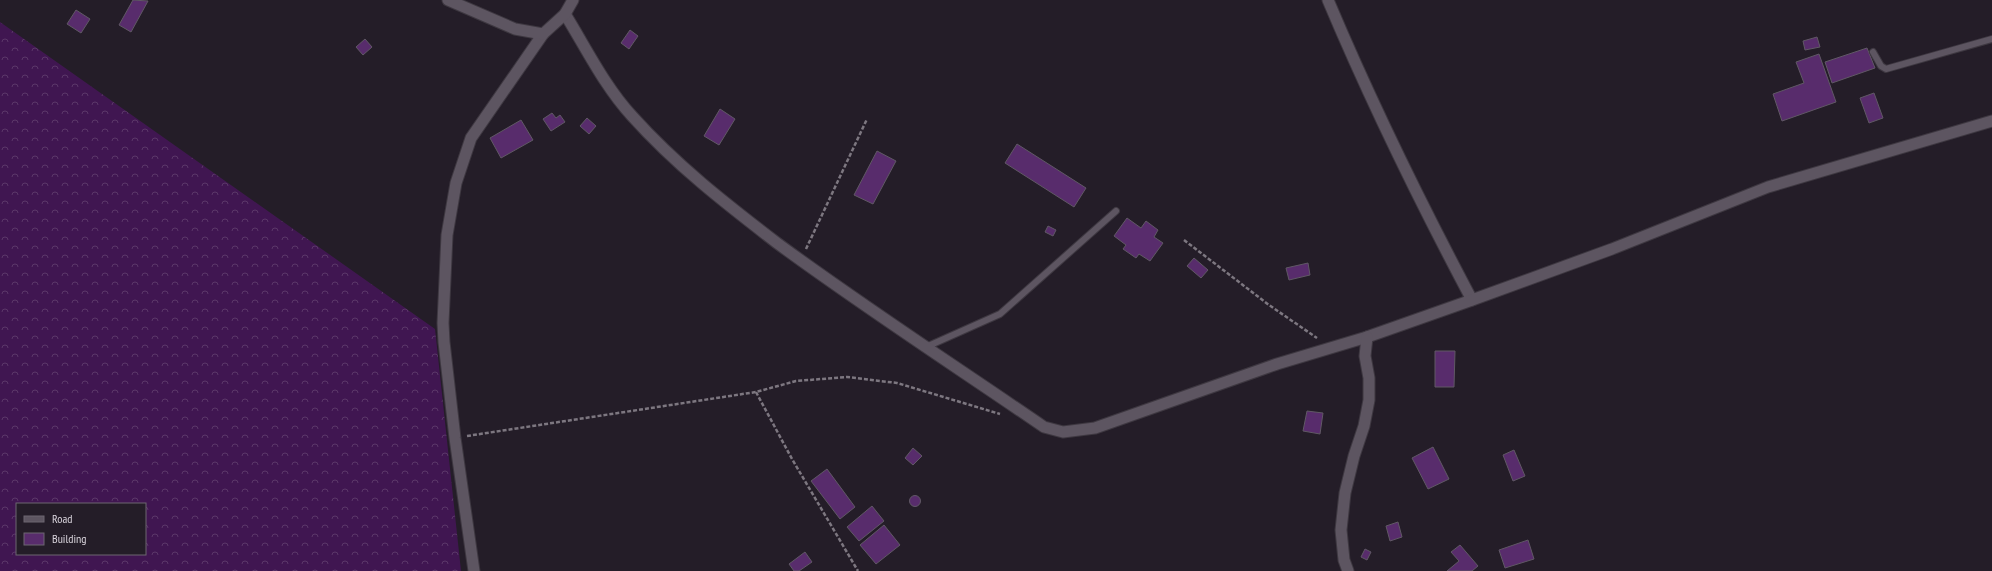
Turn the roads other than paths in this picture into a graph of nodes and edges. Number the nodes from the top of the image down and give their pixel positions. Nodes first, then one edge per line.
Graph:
1 (448, 0) edge
2 (574, 0) edge
3 (1328, 0) edge
4 (565, 14) junction
5 (543, 34) junction
6 (1992, 39) edge
7 (1873, 52) dead end
8 (1992, 121) edge
9 (1116, 211) dead end
10 (1472, 300) junction
11 (1367, 337) junction
12 (926, 347) junction
13 (474, 571) edge
14 (1348, 571) edge

1 - 5 street
2 - 4 street
3 - 10 street
4 - 5 street
4 - 12 street
5 - 13 street
6 - 7 lane
8 - 10 street
9 - 12 lane
10 - 11 street
11 - 12 street
11 - 14 street

